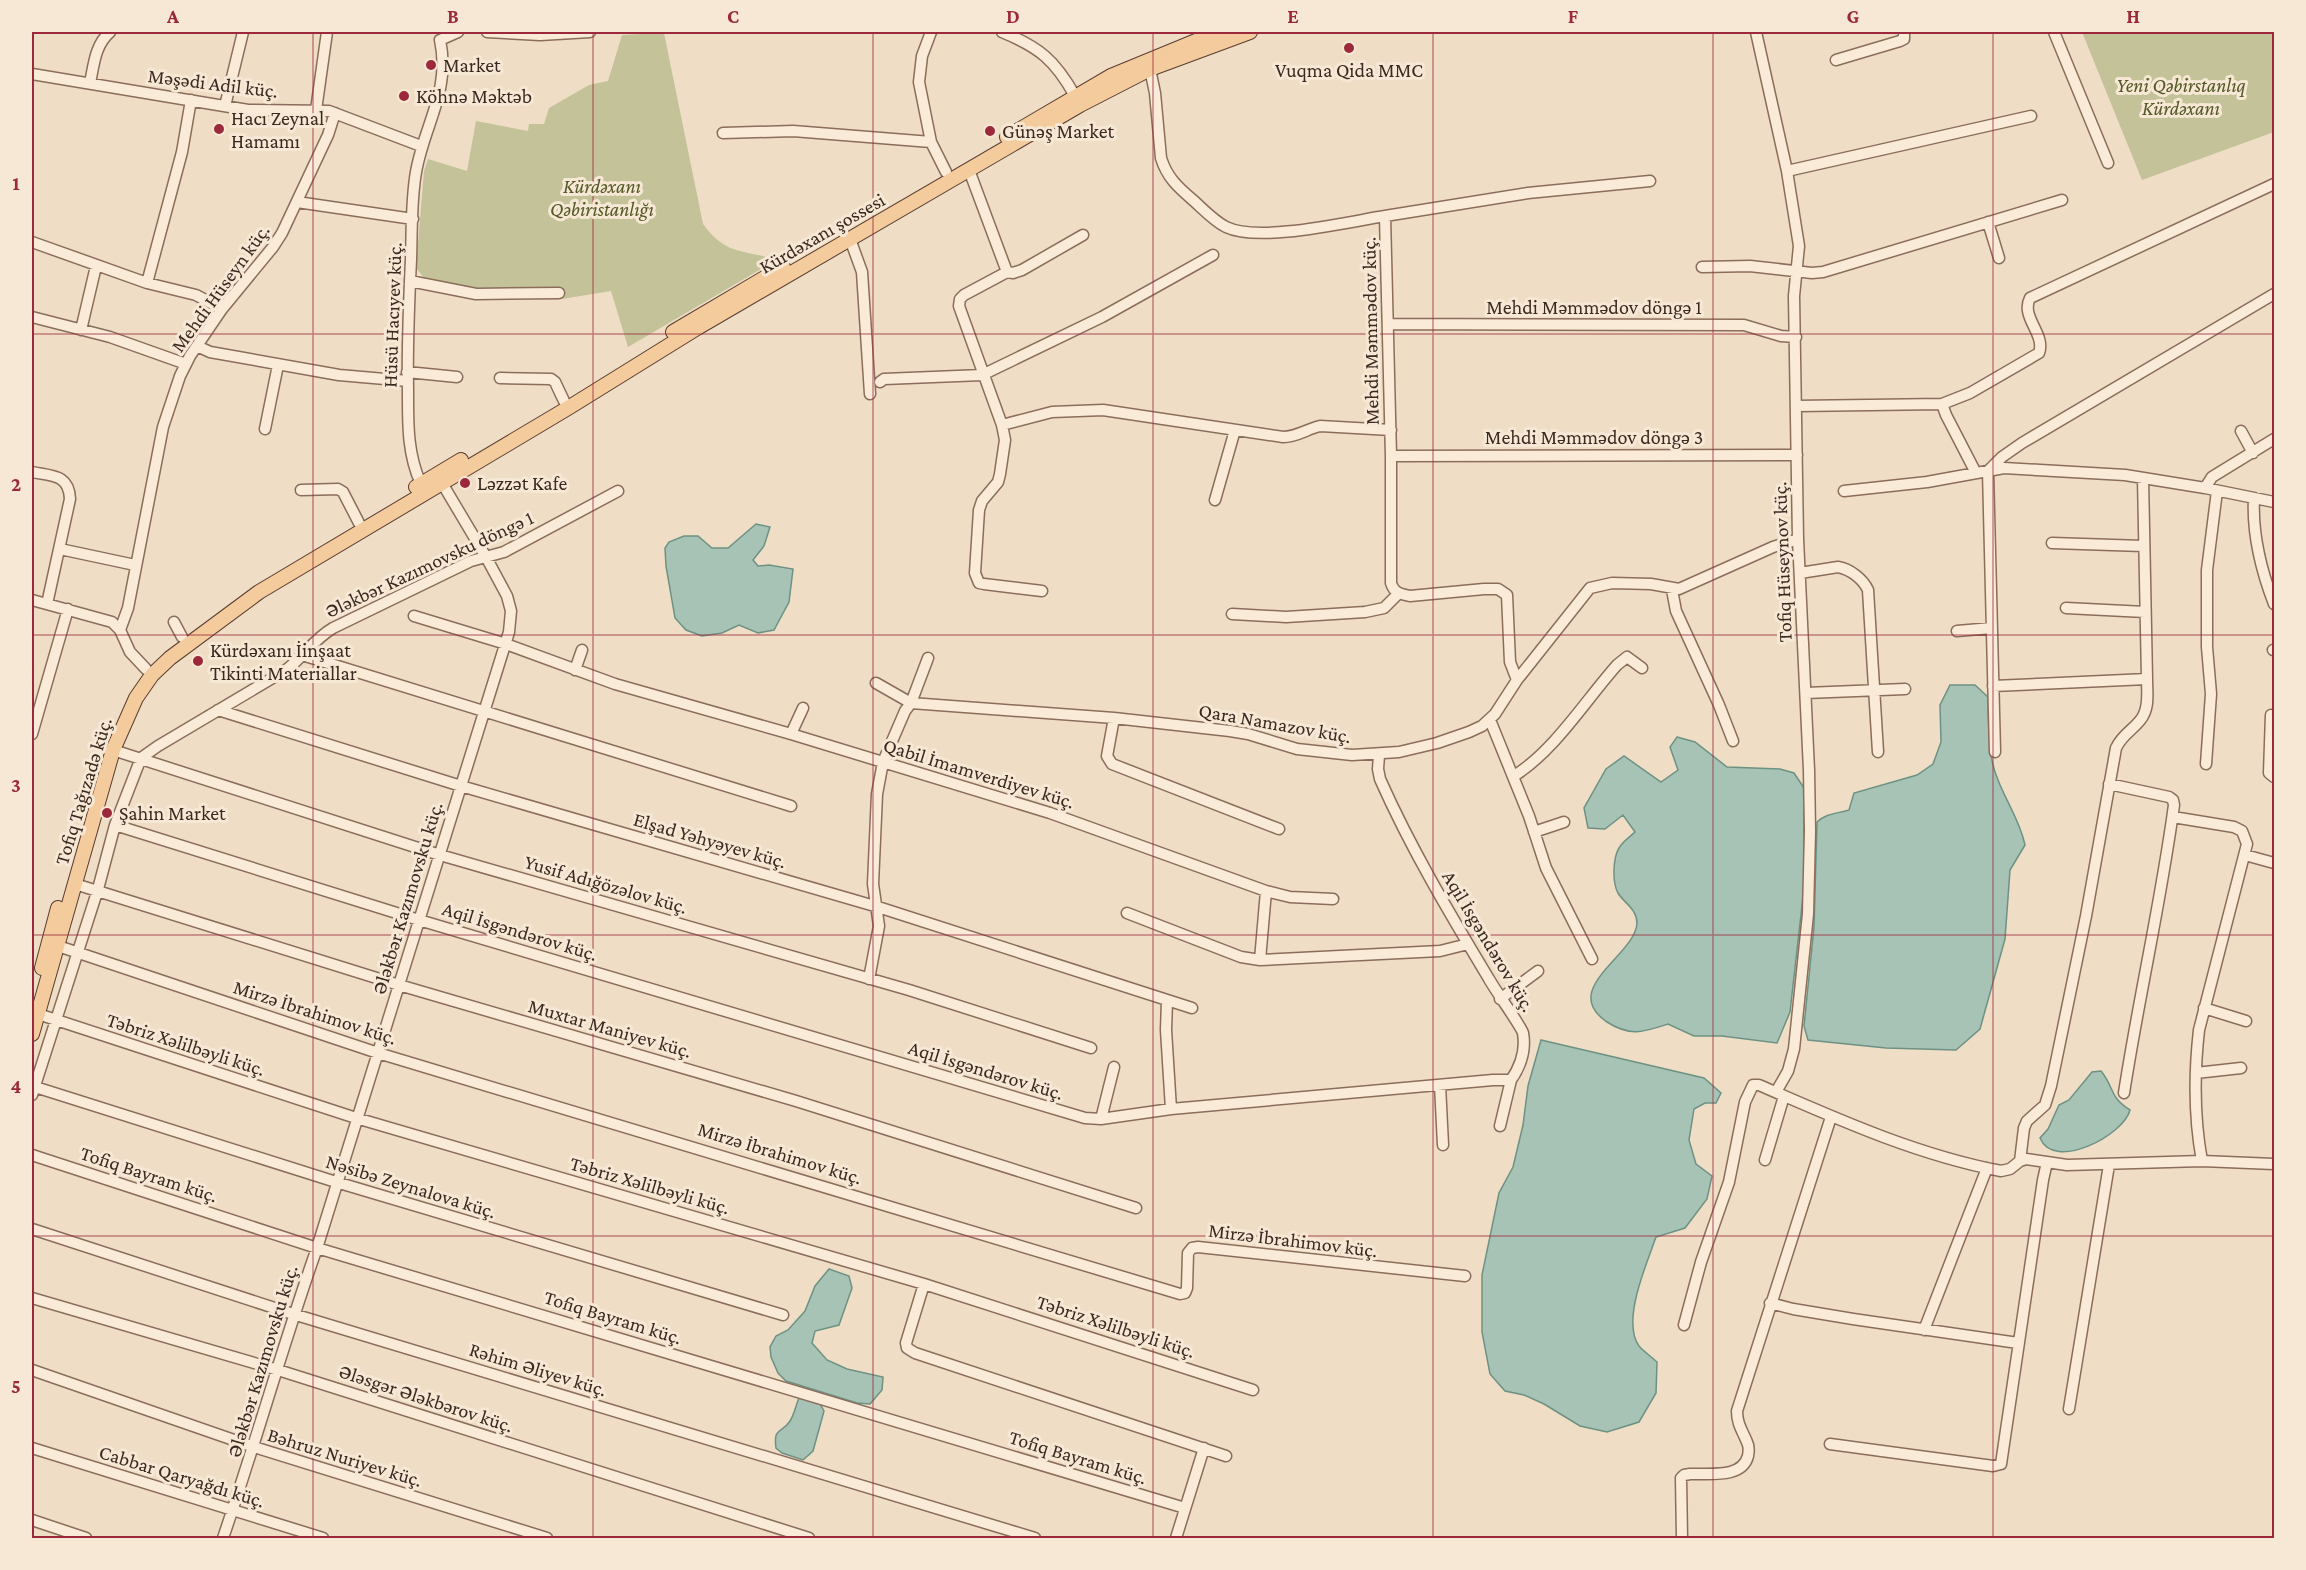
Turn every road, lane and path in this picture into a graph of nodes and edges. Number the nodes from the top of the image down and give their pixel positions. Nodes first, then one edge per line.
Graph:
1 (110, 32) edge
2 (243, 32) edge
3 (327, 32) edge
4 (458, 32) edge
5 (487, 32) edge
6 (590, 32) edge
7 (931, 32) edge
8 (1002, 32) edge
9 (1218, 32) edge
10 (1250, 32) edge
11 (1756, 32) edge
12 (1904, 32) edge
13 (2054, 32) edge
14 (439, 36) edge
15 (1836, 60) dead end
16 (1150, 69) junction
17 (32, 74) edge
18 (90, 83) junction
19 (191, 100) junction
20 (1077, 101) junction
21 (225, 106) junction
22 (316, 110) junction
23 (335, 113) junction
24 (2031, 116) dead end
25 (723, 133) dead end
26 (931, 142) junction
27 (421, 146) junction
28 (2108, 163) dead end
29 (969, 170) junction
30 (1787, 171) junction
31 (946, 172) junction
32 (1650, 181) dead end
33 (2274, 184) edge
34 (2062, 200) dead end
35 (297, 201) junction
36 (1385, 216) junction
37 (413, 219) junction
38 (1988, 222) junction
39 (1083, 235) dead end
40 (850, 239) junction
41 (32, 242) edge
42 (1213, 255) dead end
43 (1999, 258) dead end
44 (96, 266) junction
45 (1702, 267) dead end
46 (1796, 270) junction
47 (1007, 272) junction
48 (410, 281) junction
49 (147, 283) junction
50 (559, 293) dead end
51 (2274, 294) edge
52 (222, 309) junction
53 (32, 317) edge
54 (694, 324) junction
55 (1389, 324) junction
56 (81, 330) junction
57 (1796, 337) junction
58 (197, 346) junction
59 (186, 364) junction
60 (278, 365) junction
61 (982, 375) junction
62 (407, 376) junction
63 (458, 377) dead end
64 (500, 378) dead end
65 (880, 382) dead end
66 (870, 394) dead end
67 (564, 401) junction
68 (1942, 404) junction
69 (1797, 406) junction
70 (1002, 425) junction
71 (265, 429) dead end
72 (1235, 430) junction
73 (1391, 430) junction
74 (2241, 432) dead end
75 (2274, 440) edge
76 (2253, 453) junction
77 (1797, 455) junction
78 (1391, 456) junction
79 (1988, 471) junction
80 (32, 472) edge
81 (1976, 473) junction
82 (2143, 478) junction
83 (442, 483) junction
84 (423, 488) junction
85 (2205, 488) junction
86 (301, 490) dead end
87 (1844, 490) dead end
88 (2217, 490) junction
89 (618, 491) dead end
90 (2254, 498) junction
91 (1215, 500) dead end
92 (2274, 502) edge
93 (359, 523) junction
94 (1798, 539) junction
95 (2052, 543) dead end
96 (2143, 546) junction
97 (60, 549) junction
98 (486, 557) junction
99 (135, 565) junction
100 (1800, 573) junction
101 (1672, 590) junction
102 (1042, 591) dead end
103 (1398, 594) junction
104 (32, 600) edge
105 (2274, 603) edge
106 (46, 604) junction
107 (2066, 608) dead end
108 (68, 609) junction
109 (2145, 612) junction
110 (1232, 614) dead end
111 (414, 616) dead end
112 (174, 622) dead end
113 (1992, 628) junction
114 (120, 630) junction
115 (1957, 631) dead end
116 (182, 636) junction
117 (506, 644) junction
118 (582, 650) dead end
119 (302, 656) junction
120 (928, 658) dead end
121 (1642, 668) dead end
122 (575, 670) junction
123 (149, 672) junction
124 (2147, 679) junction
125 (1517, 680) junction
126 (876, 683) dead end
127 (1993, 686) junction
128 (1905, 689) dead end
129 (1875, 690) junction
130 (1806, 693) junction
131 (911, 703) junction
132 (803, 708) dead end
133 (218, 710) junction
134 (484, 712) junction
135 (2271, 716) dead end
136 (1114, 718) junction
137 (1490, 720) junction
138 (32, 734) edge
139 (791, 734) junction
140 (1733, 741) dead end
141 (113, 750) junction
142 (1878, 752) dead end
143 (1995, 752) dead end
144 (1379, 755) junction
145 (141, 758) junction
146 (883, 762) junction
147 (2206, 764) dead end
148 (1514, 776) junction
149 (2274, 777) edge
150 (2109, 784) junction
151 (460, 786) junction
152 (791, 806) dead end
153 (2173, 817) junction
154 (1564, 822) dead end
155 (115, 825) junction
156 (1279, 829) dead end
157 (1534, 832) junction
158 (440, 855) junction
159 (2245, 855) junction
160 (2274, 863) edge
161 (75, 884) junction
162 (98, 890) junction
163 (1266, 891) junction
164 (1333, 899) dead end
165 (878, 907) junction
166 (1127, 913) dead end
167 (419, 920) junction
168 (1468, 944) junction
169 (53, 945) junction
170 (78, 953) junction
171 (1592, 959) dead end
172 (1260, 960) junction
173 (1538, 971) dead end
174 (869, 979) junction
175 (399, 985) junction
176 (1500, 999) junction
177 (1167, 1001) junction
178 (1192, 1008) dead end
179 (2204, 1008) junction
180 (35, 1009) edge
181 (56, 1020) junction
182 (2246, 1021) dead end
183 (32, 1034) edge
184 (1091, 1048) dead end
185 (378, 1053) junction
186 (1114, 1066) dead end
187 (2241, 1068) dead end
188 (2196, 1073) junction
189 (1511, 1080) junction
190 (1440, 1085) junction
191 (32, 1089) edge
192 (2124, 1093) dead end
193 (1780, 1094) junction
194 (1171, 1109) junction
195 (1831, 1117) junction
196 (356, 1118) junction
197 (1101, 1119) junction
198 (1500, 1126) dead end
199 (1443, 1145) dead end
200 (32, 1155) edge
201 (1765, 1160) dead end
202 (2020, 1161) junction
203 (2202, 1161) junction
204 (2048, 1162) junction
205 (2274, 1164) edge
206 (2109, 1165) junction
207 (1987, 1168) junction
208 (336, 1182) junction
209 (1136, 1208) dead end
210 (32, 1229) edge
211 (317, 1248) junction
212 (1465, 1276) dead end
213 (924, 1284) junction
214 (32, 1298) edge
215 (1770, 1303) junction
216 (293, 1314) junction
217 (783, 1314) dead end
218 (1684, 1325) dead end
219 (1924, 1330) junction
220 (2018, 1343) junction
221 (32, 1370) edge
222 (278, 1370) junction
223 (1253, 1390) dead end
224 (2069, 1409) dead end
225 (1830, 1444) dead end
226 (254, 1447) junction
227 (32, 1448) edge
228 (1204, 1448) junction
229 (1226, 1456) dead end
230 (1185, 1508) junction
231 (232, 1512) junction
232 (32, 1520) edge
233 (86, 1539) edge
234 (223, 1539) edge
235 (323, 1539) edge
236 (547, 1539) edge
237 (809, 1539) edge
238 (1035, 1539) edge
239 (1176, 1539) edge
240 (1682, 1539) edge

1 - 18 street
2 - 21 street
3 - 22 street
4 - 14 street
5 - 6 street
7 - 26 street
8 - 20 street
9 - 20 main road, Kürdəxanı şossesi
10 - 16 main road, Kürdəxanı şossesi
11 - 30 street, Tofiq Hüseynov küç.
12 - 15 street
13 - 28 street
14 - 27 street, Hüsü Hacıyev küç.
16 - 20 main road, Kürdəxanı şossesi
16 - 36 street, Mehdi Məmmədov küç.
17 - 18 street, Məşədi Adil küç.
18 - 19 street, Məşədi Adil küç.
19 - 21 street, Məşədi Adil küç.
19 - 49 street
20 - 29 main road, Kürdəxanı şossesi
20 - 31 main road, Kürdəxanı şossesi
21 - 22 street, Məşədi Adil küç.
22 - 23 street, Məşədi Adil küç.
23 - 27 street, Məşədi Adil küç.
23 - 35 street, Mehdi Hüseyn küç.
24 - 30 street
25 - 26 street
26 - 31 street
27 - 37 street, Hüsü Hacıyev küç.
29 - 40 main road, Kürdəxanı şossesi
29 - 47 street
30 - 46 street, Tofiq Hüseynov küç.
31 - 54 main road, Kürdəxanı şossesi
32 - 36 street
33 - 68 street
34 - 38 street
35 - 37 street
35 - 52 street, Mehdi Hüseyn küç.
36 - 55 street, Mehdi Məmmədov küç.
37 - 48 street, Hüsü Hacıyev küç.
38 - 43 street
38 - 46 street
39 - 47 street
40 - 54 main road, Kürdəxanı şossesi
40 - 66 street
41 - 44 street
42 - 61 street
44 - 49 street
44 - 56 street
45 - 46 street
46 - 57 street, Tofiq Hüseynov küç.
47 - 61 street
48 - 50 street
48 - 62 street, Hüsü Hacıyev küç.
49 - 52 street
51 - 79 street
52 - 58 street, Mehdi Hüseyn küç.
53 - 56 street
54 - 67 main road, Kürdəxanı şossesi
54 - 83 main road, Kürdəxanı şossesi
55 - 57 street, Mehdi Məmmədov döngə 1
55 - 73 street, Mehdi Məmmədov küç.
56 - 59 street
57 - 69 street, Tofiq Hüseynov küç.
58 - 59 street, Mehdi Hüseyn küç.
58 - 60 street
59 - 99 street, Mehdi Hüseyn küç.
60 - 62 street
60 - 71 street
61 - 65 street
61 - 70 street
62 - 63 street
62 - 84 street, Hüsü Hacıyev küç.
64 - 67 street
67 - 84 main road, Kürdəxanı şossesi
68 - 69 street
68 - 81 street
69 - 77 street, Tofiq Hüseynov küç.
70 - 72 street
70 - 102 street
72 - 73 street
72 - 91 street
73 - 78 street, Mehdi Məmmədov küç.
74 - 76 street
75 - 76 street
76 - 85 street
77 - 78 street, Mehdi Məmmədov döngə 3
77 - 94 street, Tofiq Hüseynov küç.
78 - 103 street, Mehdi Məmmədov küç.
79 - 81 street
79 - 82 street
79 - 113 street
80 - 97 street
81 - 87 street
82 - 85 street
82 - 96 street
83 - 84 main road, Kürdəxanı şossesi
83 - 98 street, Ələkbər Kazımovsku küç.
84 - 93 main road, Tofiq Tağızadə küç.
84 - 123 main road, Tofiq Tağızadə küç.
85 - 88 street
86 - 93 street
88 - 90 street
88 - 147 street
89 - 98 street, Ələkbər Kazımovsku döngə 1
90 - 92 street
90 - 105 street
93 - 116 main road, Tofiq Tağızadə küç.
94 - 100 street, Tofiq Hüseynov küç.
94 - 101 street
95 - 96 street
96 - 109 street
97 - 99 street
97 - 106 street
98 - 117 street, Ələkbər Kazımovsku küç.
98 - 119 street, Ələkbər Kazımovsku döngə 1
99 - 114 street, Mehdi Hüseyn küç.
100 - 129 street
100 - 130 street, Tofiq Hüseynov küç.
101 - 125 street, Qara Namazov küç.
101 - 140 street
103 - 110 street
103 - 125 street
104 - 106 street
106 - 108 street
107 - 109 street
108 - 114 street
108 - 138 street
109 - 124 street
111 - 117 street, Qabil İmamverdiyev küç.
112 - 116 street
113 - 115 street
113 - 127 street
114 - 123 street
116 - 123 main road, Tofiq Tağızadə küç.
117 - 122 street, Qabil İmamverdiyev küç.
117 - 134 street, Ələkbər Kazımovsku küç.
118 - 122 street
119 - 133 street, Ələkbər Kazımovsku döngə 1
119 - 134 street
120 - 131 street
121 - 148 street
122 - 139 street, Qabil İmamverdiyev küç.
123 - 141 main road, Tofiq Tağızadə küç.
123 - 169 main road, Tofiq Tağızadə küç.
124 - 127 street
124 - 150 street
125 - 137 street, Qara Namazov küç.
126 - 131 street
127 - 143 street
128 - 129 street
129 - 130 street
129 - 142 street
130 - 193 street, Tofiq Hüseynov küç.
131 - 136 street, Qara Namazov küç.
131 - 146 street
132 - 139 street
133 - 145 street, Ələkbər Kazımovsku döngə 1
133 - 151 street, Elşad Yəhyəyev küç.
134 - 151 street, Ələkbər Kazımovsku küç.
134 - 152 street
135 - 149 street
136 - 144 street, Qara Namazov küç.
136 - 156 street
137 - 144 street, Qara Namazov küç.
137 - 148 street
139 - 146 street, Qabil İmamverdiyev küç.
141 - 145 street, Yusif Adığözəlov küç.
141 - 161 main road, Tofiq Tağızadə küç.
144 - 168 street, Aqil İsgəndərov küç.
145 - 155 street
145 - 158 street, Yusif Adığözəlov küç.
146 - 163 street, Qabil İmamverdiyev küç.
146 - 165 street
148 - 157 street
150 - 153 street
150 - 202 street
151 - 158 street, Ələkbər Kazımovsku küç.
151 - 165 street, Elşad Yəhyəyev küç.
153 - 159 street
153 - 192 street
154 - 157 street
155 - 162 street
155 - 167 street, Aqil İsgəndərov küç.
157 - 171 street
158 - 167 street, Ələkbər Kazımovsku küç.
158 - 174 street, Yusif Adığözəlov küç.
159 - 160 street
159 - 179 street
161 - 162 street, Muxtar Maniyev küç.
161 - 169 main road, Tofiq Tağızadə küç.
162 - 170 street
162 - 175 street, Muxtar Maniyev küç.
163 - 164 street, Qabil İmamverdiyev küç.
163 - 172 street
165 - 174 street
165 - 177 street, Elşad Yəhyəyev küç.
166 - 172 street
167 - 175 street, Ələkbər Kazımovsku küç.
167 - 197 street, Aqil İsgəndərov küç.
168 - 172 street
168 - 176 street, Aqil İsgəndərov küç.
169 - 170 street, Mirzə İbrahimov küç.
169 - 180 main road, Tofiq Tağızadə küç.
170 - 181 street
170 - 185 street, Mirzə İbrahimov küç.
173 - 176 street
174 - 184 street, Yusif Adığözəlov küç.
175 - 185 street, Ələkbər Kazımovsku küç.
175 - 209 street, Muxtar Maniyev küç.
176 - 189 street, Aqil İsgəndərov küç.
177 - 178 street, Elşad Yəhyəyev küç.
177 - 194 street
179 - 182 street
179 - 188 street
180 - 181 street, Təbriz Xəlilbəyli küç.
180 - 183 main road, Tofiq Tağızadə küç.
181 - 191 street
181 - 196 street, Təbriz Xəlilbəyli küç.
185 - 196 street, Ələkbər Kazımovsku küç.
185 - 212 street, Mirzə İbrahimov küç.
186 - 197 street
187 - 188 street
188 - 203 street
189 - 190 street, Aqil İsgəndərov küç.
189 - 198 street
190 - 194 street, Aqil İsgəndərov küç.
190 - 199 street
191 - 208 street, Nəsibə Zeynalova küç.
193 - 195 street
193 - 201 street, Tofiq Hüseynov küç.
193 - 218 street
194 - 197 street, Aqil İsgəndərov küç.
195 - 207 street
195 - 215 street
196 - 208 street, Ələkbər Kazımovsku küç.
196 - 213 street, Təbriz Xəlilbəyli küç.
200 - 211 street, Tofiq Bayram küç.
202 - 204 street
202 - 207 street
203 - 205 street
203 - 206 street
204 - 206 street
204 - 220 street
206 - 224 street
207 - 219 street
208 - 211 street, Ələkbər Kazımovsku küç.
208 - 217 street, Nəsibə Zeynalova küç.
210 - 216 street, Rəhim Əliyev küç.
211 - 216 street, Ələkbər Kazımovsku küç.
211 - 230 street, Tofiq Bayram küç.
213 - 223 street, Təbriz Xəlilbəyli küç.
213 - 228 street
214 - 222 street, Ələsgər Ələkbərov küç.
215 - 219 street
215 - 240 street
216 - 222 street, Ələkbər Kazımovsku küç.
216 - 238 street, Rəhim Əliyev küç.
219 - 220 street
220 - 225 street
221 - 226 street, Bəhruz Nuriyev küç.
222 - 226 street, Ələkbər Kazımovsku küç.
222 - 237 street, Ələsgər Ələkbərov küç.
226 - 231 street, Ələkbər Kazımovsku küç.
226 - 236 street, Bəhruz Nuriyev küç.
227 - 231 street, Cabbar Qaryağdı küç.
228 - 229 street
228 - 230 street
230 - 239 street
231 - 234 street, Ələkbər Kazımovsku küç.
231 - 235 street, Cabbar Qaryağdı küç.
232 - 233 street

